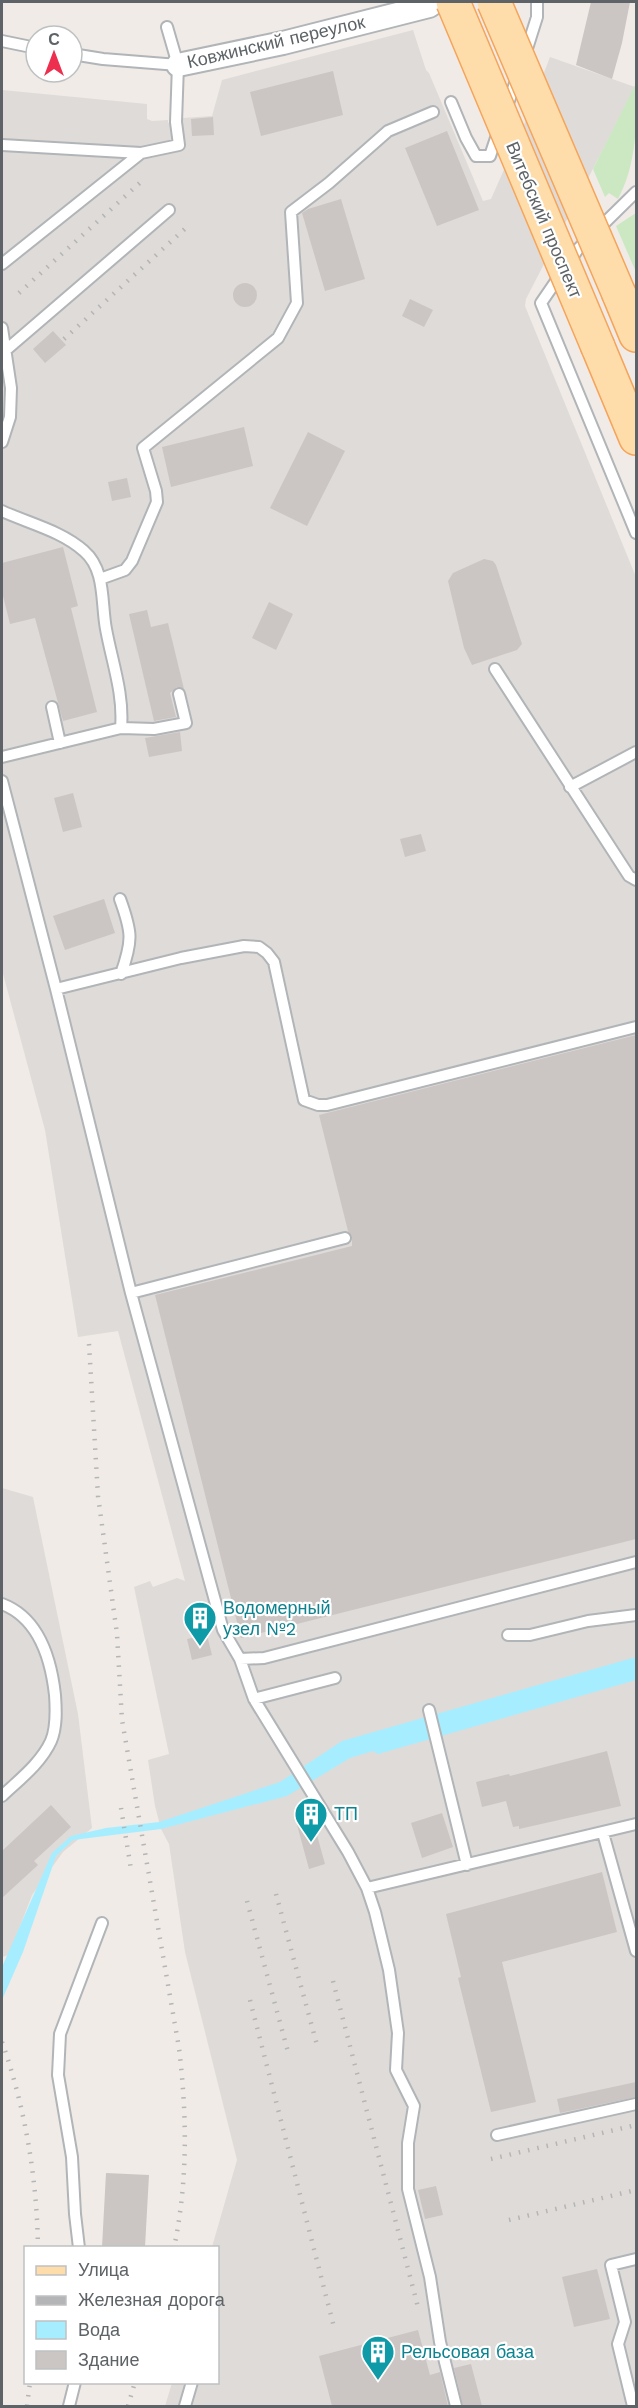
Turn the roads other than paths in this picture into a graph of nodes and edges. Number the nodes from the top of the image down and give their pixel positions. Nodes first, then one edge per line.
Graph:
1 (435, 2) edge
2 (453, 2) edge
3 (494, 2) edge
4 (537, 2) edge
5 (372, 10) edge
6 (167, 27) dead end
7 (2, 41) edge
8 (24, 46) edge
9 (84, 56) edge
10 (178, 65) junction
11 (451, 102) dead end
12 (433, 112) dead end
13 (2, 145) edge
14 (141, 153) junction
15 (636, 192) edge
16 (169, 210) dead end
17 (2, 264) edge
18 (2, 328) edge
19 (636, 335) edge
20 (6, 350) junction
21 (6, 401) edge
22 (636, 438) edge
23 (2, 442) edge
24 (2, 511) edge
25 (636, 533) edge
26 (100, 579) junction
27 (495, 669) dead end
28 (179, 694) dead end
29 (52, 707) dead end
30 (121, 728) junction
31 (60, 743) junction
32 (636, 752) edge
33 (2, 757) edge
34 (2, 781) edge
35 (570, 787) junction
36 (636, 880) edge
37 (120, 899) dead end
38 (121, 974) junction
39 (56, 989) junction
40 (636, 1027) edge
41 (345, 1238) dead end
42 (131, 1293) junction
43 (636, 1563) edge
44 (2, 1604) edge
45 (636, 1615) edge
46 (508, 1635) dead end
47 (240, 1659) junction
48 (335, 1678) dead end
49 (254, 1699) junction
50 (429, 1710) dead end
51 (2, 1796) edge
52 (636, 1824) edge
53 (603, 1833) junction
54 (467, 1865) junction
55 (367, 1888) junction
56 (102, 1923) dead end
57 (636, 1951) edge
58 (636, 2104) edge
59 (497, 2135) dead end
60 (79, 2246) edge
61 (636, 2259) edge
62 (74, 2384) edge
63 (191, 2384) edge
64 (69, 2406) edge
65 (185, 2406) edge
66 (456, 2406) edge
67 (633, 2406) edge

1 - 5 street
2 - 22 main road, Витебский проспект, bridge
3 - 19 main road, bridge
4 - 11 lane
5 - 10 street, Ковжинский переулок
6 - 10 lane
7 - 8 lane
9 - 10 lane
10 - 14 lane
12 - 26 lane
13 - 14 lane
14 - 17 lane
15 - 25 lane
16 - 20 lane
18 - 20 lane
20 - 21 lane
21 - 23 lane
24 - 26 lane
26 - 30 lane
27 - 35 lane
28 - 30 lane
29 - 31 lane
30 - 31 lane
31 - 33 lane
32 - 35 lane
34 - 39 lane
35 - 36 lane
37 - 38 lane
38 - 39 lane
38 - 40 lane
39 - 42 lane
41 - 42 lane
42 - 47 lane
43 - 47 lane
44 - 51 lane
45 - 46 lane
47 - 49 lane
48 - 49 lane
49 - 55 lane
50 - 54 lane
52 - 53 lane
53 - 54 lane
53 - 57 lane
54 - 55 lane
55 - 66 lane
56 - 60 lane
58 - 59 lane
61 - 67 lane
62 - 64 lane
63 - 65 lane

